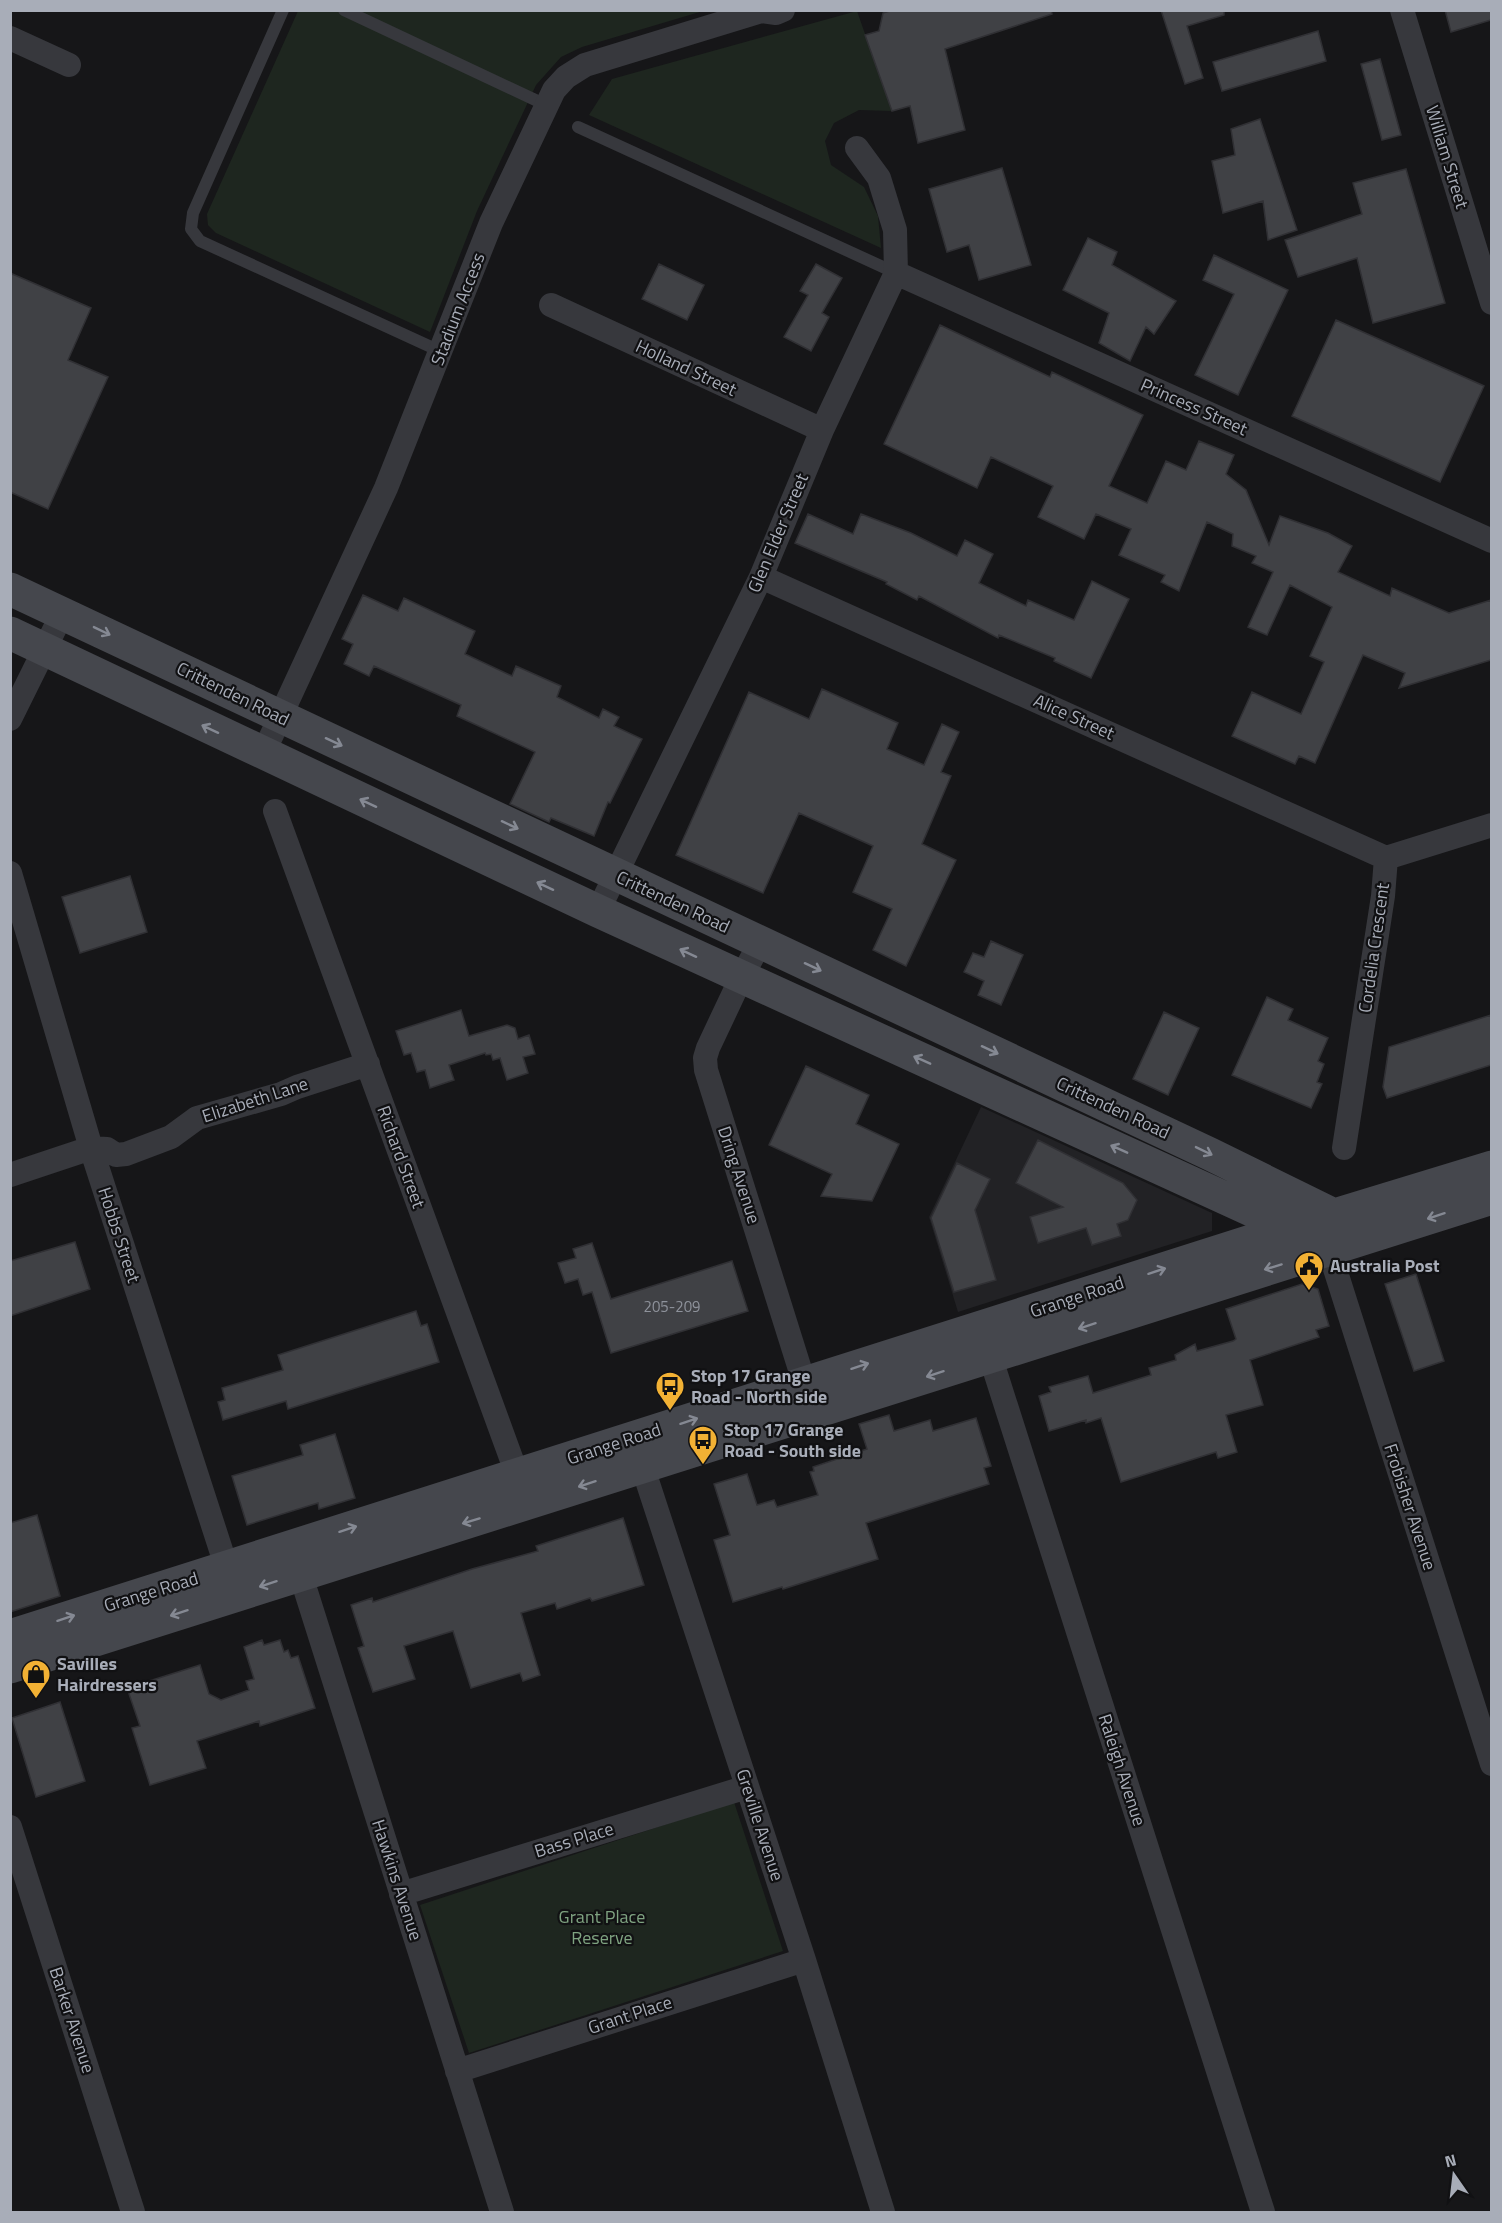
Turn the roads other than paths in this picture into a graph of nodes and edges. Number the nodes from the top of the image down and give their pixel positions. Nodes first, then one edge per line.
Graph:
1 (283, 10) edge
2 (344, 10) edge
3 (783, 10) edge
4 (1402, 10) edge
5 (761, 11) edge
6 (10, 38) edge
7 (69, 65) dead end
8 (546, 105) junction
9 (578, 127) dead end
10 (857, 148) dead end
11 (896, 273) junction
12 (1491, 303) edge
13 (550, 305) dead end
14 (442, 352) junction
15 (822, 430) junction
16 (1491, 541) edge
17 (761, 577) junction
18 (10, 589) edge
19 (63, 612) junction
20 (10, 633) edge
21 (45, 650) junction
22 (281, 717) junction
23 (10, 719) edge
24 (263, 754) junction
25 (276, 811) dead end
26 (1491, 825) edge
27 (1386, 858) junction
28 (10, 873) edge
29 (616, 875) junction
30 (597, 911) junction
31 (760, 943) junction
32 (741, 978) junction
33 (368, 1064) junction
34 (91, 1148) junction
35 (1344, 1148) dead end
36 (1491, 1167) edge
37 (10, 1175) edge
38 (1491, 1198) edge
39 (1229, 1199) junction
40 (1334, 1215) junction
41 (1292, 1228) junction
42 (1329, 1250) junction
43 (1217, 1252) junction
44 (986, 1342) junction
45 (809, 1398) junction
46 (638, 1452) junction
47 (522, 1489) junction
48 (297, 1560) junction
49 (231, 1582) junction
50 (10, 1636) edge
51 (10, 1667) edge
52 (1491, 1764) edge
53 (747, 1786) junction
54 (10, 1827) edge
55 (401, 1894) junction
56 (804, 1960) junction
57 (457, 2071) junction
58 (133, 2212) edge
59 (502, 2212) edge
60 (883, 2212) edge
61 (1263, 2212) edge

1 - 14 lane
2 - 8 lane
3 - 5 street, Stadium Access
4 - 12 street, William Street
5 - 8 street, Stadium Access
6 - 7 street
8 - 14 street, Stadium Access
9 - 11 lane
10 - 11 street, Glen Elder Street
11 - 15 street, Glen Elder Street
11 - 16 street, Princess Street
13 - 15 street, Holland Street
14 - 22 street, Stadium Access
15 - 17 street, Glen Elder Street
17 - 27 street, Alice Street
17 - 29 street, Glen Elder Street
18 - 19 main road, Crittenden Road
19 - 21 street
19 -> 22 main road, Crittenden Road
20 - 21 main road, Crittenden Road
21 - 23 street
24 -> 21 main road, Crittenden Road
22 - 24 street, Stadium Access
22 -> 29 main road, Crittenden Road
30 -> 24 main road, Crittenden Road
25 - 33 street, Richard Street
26 - 27 street, Cordelia Crescent
27 - 35 street, Cordelia Crescent
28 - 34 street, Hobbs Street
29 - 30 street, Glen Elder Street
29 - 31 main road, Crittenden Road
32 -> 30 main road, Crittenden Road
31 - 32 street, Dring Avenue
31 -> 40 main road, Crittenden Road
39 -> 32 main road, Crittenden Road
32 - 45 street, Dring Avenue
33 - 34 street, Elizabeth Lane
33 - 47 street, Richard Street
34 - 37 street
34 - 49 street, Hobbs Street
36 - 40 main road, Grange Road
38 -> 42 main road, Grange Road
39 - 41 main road, Crittenden Road
39 - 43 main road
40 - 41 main road, Grange Road
40 - 42 main road
41 - 42 main road, Crittenden Road
41 - 43 main road, Grange Road
42 -> 44 main road, Grange Road
42 - 52 street, Frobisher Avenue
44 -> 43 main road, Grange Road
44 - 45 main road, Grange Road
44 - 61 street, Raleigh Avenue
45 - 46 main road, Grange Road
46 - 47 main road, Grange Road
46 - 53 street, Greville Avenue
47 - 48 main road, Grange Road
48 - 49 main road, Grange Road
48 - 55 street, Hawkins Avenue
50 -> 49 main road, Grange Road
49 -> 51 main road, Grange Road
53 - 55 street, Bass Place
53 - 56 street, Greville Avenue
54 - 58 street, Barker Avenue
55 - 57 street, Hawkins Avenue
56 - 57 street, Grant Place
56 - 60 street, Greville Avenue
57 - 59 street, Hawkins Avenue

